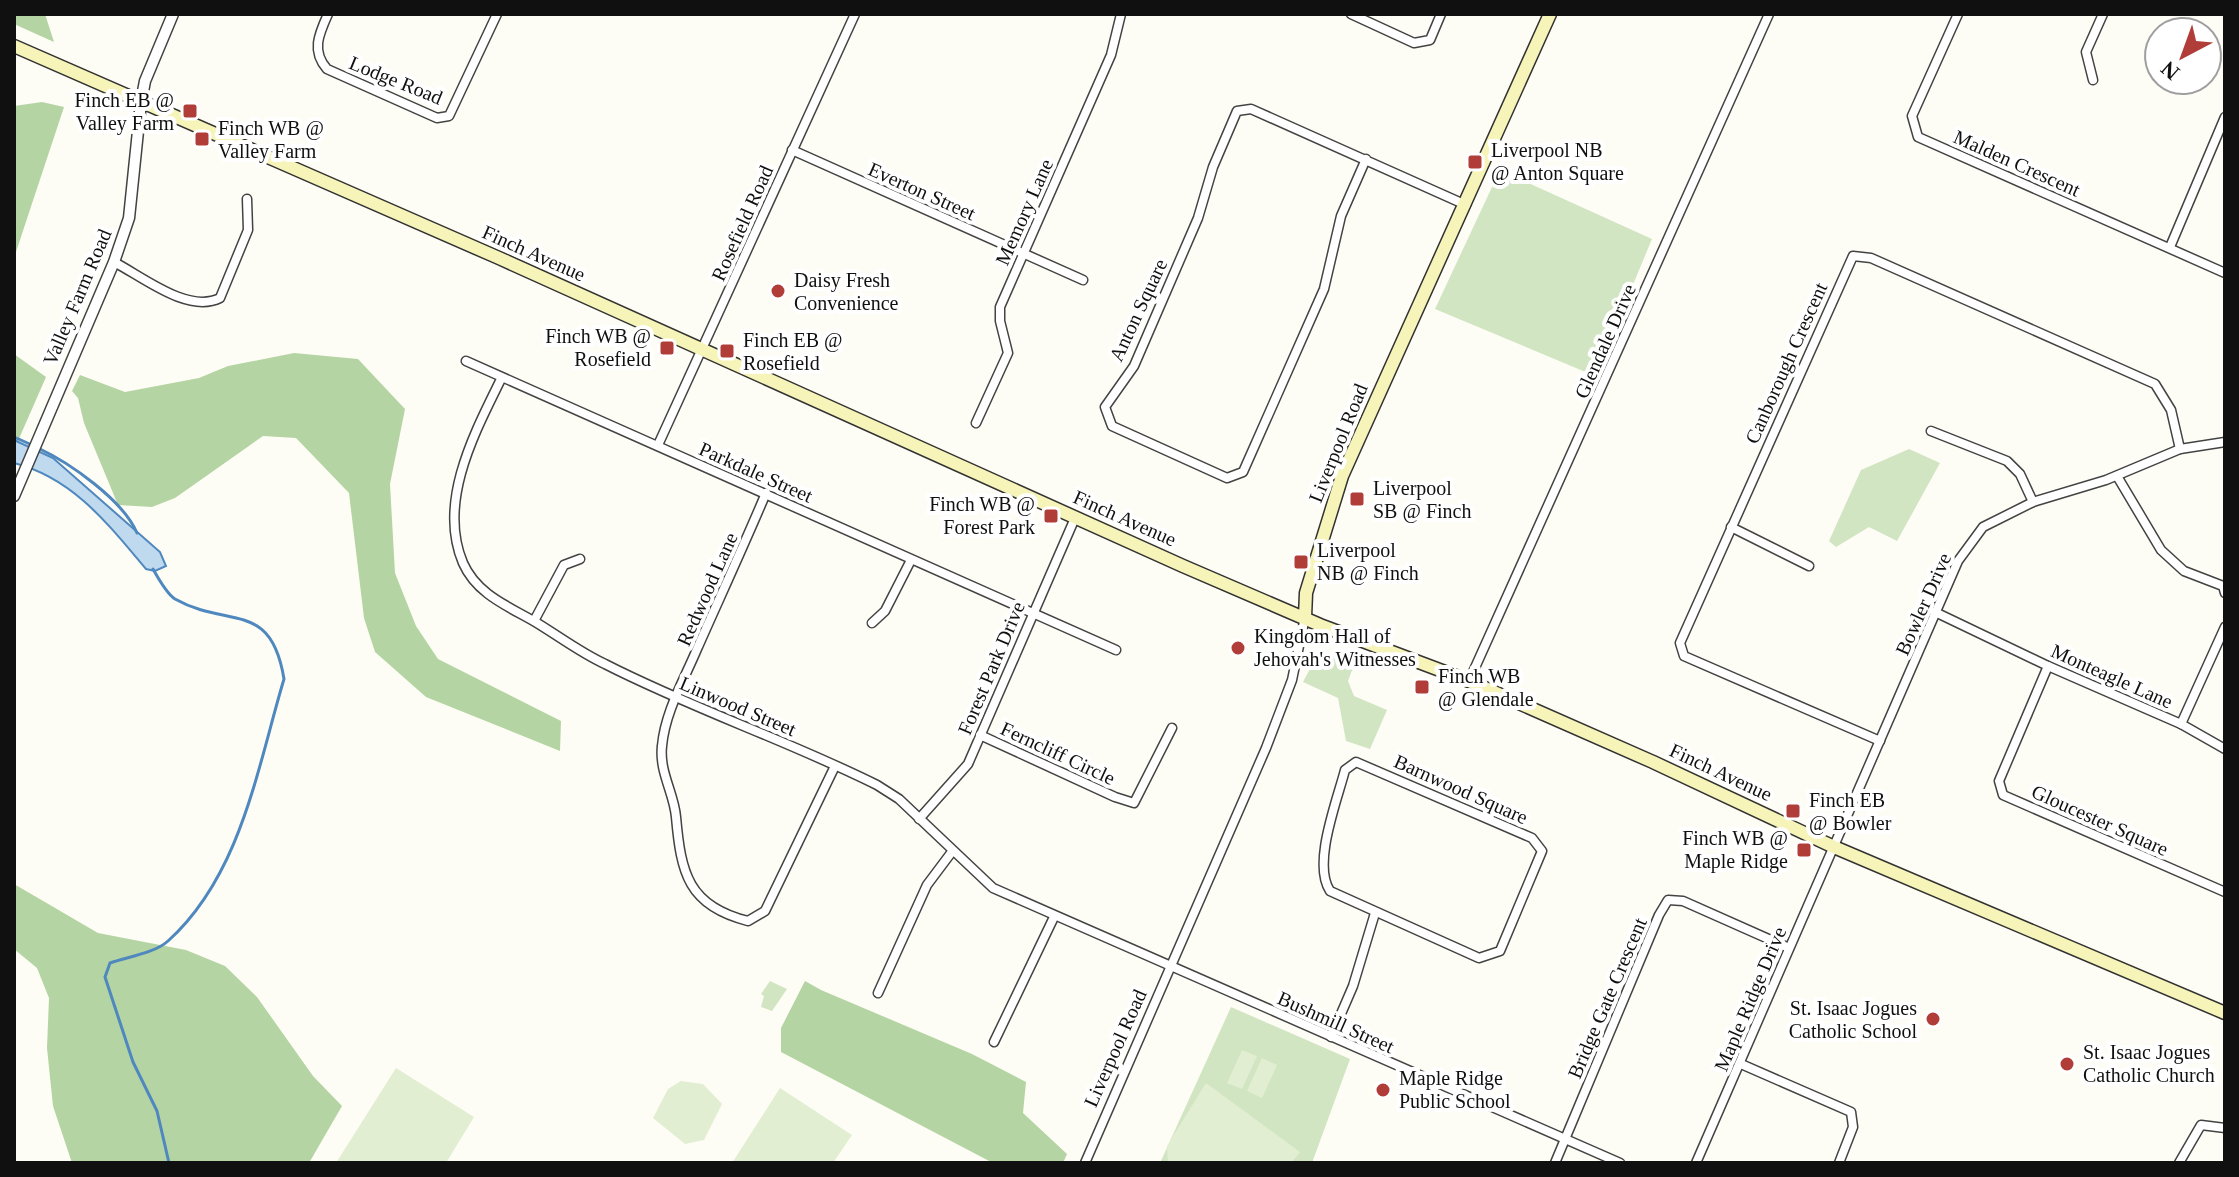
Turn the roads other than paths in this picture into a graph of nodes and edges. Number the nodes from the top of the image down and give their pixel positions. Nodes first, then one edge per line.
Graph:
1 (173, 14) edge
2 (328, 14) edge
3 (497, 14) edge
4 (855, 14) edge
5 (1121, 14) edge
6 (1351, 14) edge
7 (1441, 14) edge
8 (1550, 14) edge
9 (1769, 14) edge
10 (1958, 14) edge
11 (2103, 14) edge
12 (14, 46) edge
13 (2093, 80) dead end
14 (141, 102) junction
15 (2225, 117) edge
16 (792, 150) junction
17 (1366, 159) junction
18 (247, 199) dead end
19 (1466, 205) junction
20 (2170, 247) junction
21 (1023, 253) junction
22 (114, 262) junction
23 (2225, 273) edge
24 (1083, 280) dead end
25 (701, 351) junction
26 (466, 361) dead end
27 (501, 379) junction
28 (976, 423) dead end
29 (1931, 431) dead end
30 (2225, 442) edge
31 (658, 445) junction
32 (2180, 449) junction
33 (2117, 476) junction
34 (15, 493) edge
35 (766, 493) junction
36 (2033, 502) junction
37 (1075, 518) junction
38 (1731, 527) junction
39 (580, 559) dead end
40 (911, 560) junction
41 (1809, 566) dead end
42 (2225, 593) edge
43 (1935, 612) junction
44 (1033, 613) junction
45 (1305, 617) junction
46 (534, 621) junction
47 (872, 623) dead end
48 (2225, 627) edge
49 (1116, 650) dead end
50 (2048, 666) junction
51 (1469, 681) junction
52 (676, 697) junction
53 (2181, 724) junction
54 (1172, 728) dead end
55 (980, 735) junction
56 (1880, 741) junction
57 (2225, 749) edge
58 (835, 766) junction
59 (919, 819) junction
60 (1834, 847) junction
61 (951, 853) junction
62 (2225, 892) edge
63 (1375, 913) junction
64 (1054, 917) junction
65 (1789, 948) junction
66 (1172, 967) junction
67 (878, 993) dead end
68 (2225, 1013) edge
69 (1331, 1037) junction
70 (994, 1042) dead end
71 (1741, 1064) junction
72 (2225, 1128) edge
73 (1565, 1141) junction
74 (1085, 1163) edge
75 (1555, 1163) edge
76 (1620, 1163) edge
77 (1696, 1163) edge
78 (1839, 1163) edge
79 (2179, 1163) edge

1 - 14 street, Valley Farm Road
2 - 3 street, Lodge Road
4 - 16 street, Rosefield Road
5 - 21 street, Memory Lane
6 - 7 street
8 - 19 main road, Liverpool Road
9 - 51 street, Glendale Drive
10 - 20 street, Malden Crescent
11 - 13 street
12 - 14 main road, Finch Avenue
14 - 22 street, Valley Farm Road
14 - 25 main road, Finch Avenue
15 - 20 street
16 - 21 street, Everton Street
16 - 25 street, Rosefield Road
17 - 17 street, Anton Square
17 - 19 street, Anton Square
18 - 22 street
19 - 45 main road, Liverpool Road
20 - 23 street, Malden Crescent
21 - 24 street, Everton Street
21 - 28 street, Memory Lane
22 - 34 street, Valley Farm Road
25 - 31 street, Rosefield Road
25 - 37 main road, Finch Avenue
26 - 27 street, Parkdale Street
27 - 31 street, Parkdale Street
27 - 46 street, Linwood Street
29 - 36 street
30 - 32 street, Bowler Drive
31 - 35 street, Parkdale Street
32 - 33 street, Bowler Drive
32 - 38 street, Canborough Crescent
33 - 36 street, Bowler Drive
33 - 42 street
35 - 40 street, Parkdale Street
35 - 52 street, Redwood Lane
36 - 43 street, Bowler Drive
37 - 44 street, Forest Park Drive
37 - 45 main road, Finch Avenue
38 - 41 street
38 - 56 street, Canborough Crescent
39 - 46 street
40 - 44 street, Parkdale Street
40 - 47 street
43 - 50 street, Monteagle Lane
43 - 56 street, Bowler Drive
44 - 49 street
44 - 55 street, Forest Park Drive
45 - 51 main road, Finch Avenue
45 - 66 street, Liverpool Road
46 - 52 street, Linwood Street
48 - 53 street, Monteagle Lane
50 - 53 street, Monteagle Lane
50 - 62 street, Gloucester Square
51 - 60 main road, Finch Avenue
52 - 58 street, Linwood Street
52 - 58 street, Redwood Lane
53 - 57 street
54 - 55 street, Ferncliff Circle
55 - 59 street, Forest Park Drive
56 - 60 street, Bowler Drive
58 - 59 street, Linwood Street
59 - 61 street, Linwood Street
60 - 65 street, Maple Ridge Drive
60 - 68 main road, Finch Avenue
61 - 64 street, Linwood Street
61 - 67 street
63 - 63 street, Barnwood Square
63 - 69 street
64 - 66 street, Linwood Street
64 - 70 street
65 - 71 street, Maple Ridge Drive
65 - 73 street, Bridge Gate Crescent
66 - 69 street, Bushmill Street
66 - 74 street, Liverpool Road
69 - 73 street, Bushmill Street
71 - 77 street, Maple Ridge Drive
71 - 78 street
72 - 79 street
73 - 75 street
73 - 76 street, Bushmill Street

